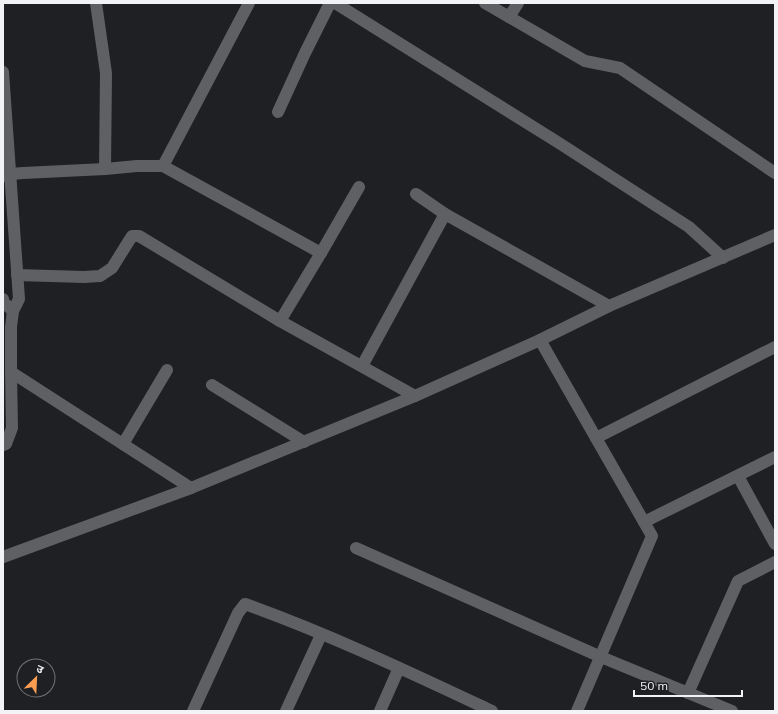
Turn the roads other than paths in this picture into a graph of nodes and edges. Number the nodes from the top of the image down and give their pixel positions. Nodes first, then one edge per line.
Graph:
1 (96, 3) edge
2 (249, 3) edge
3 (330, 3) edge
4 (335, 3) edge
5 (485, 3) edge
6 (518, 3) edge
7 (509, 17) junction
8 (3, 72) edge
9 (3, 75) edge
10 (278, 112) dead end
11 (163, 166) junction
12 (105, 169) junction
13 (775, 173) edge
14 (7, 175) edge
15 (359, 187) dead end
16 (416, 194) dead end
17 (445, 214) junction
18 (775, 235) edge
19 (321, 253) junction
20 (723, 258) junction
21 (17, 276) junction
22 (3, 299) edge
23 (609, 306) junction
24 (13, 311) junction
25 (280, 321) junction
26 (7, 326) edge
27 (540, 340) junction
28 (775, 347) edge
29 (362, 366) junction
30 (167, 370) dead end
31 (11, 372) junction
32 (212, 385) dead end
33 (415, 396) junction
34 (596, 438) junction
35 (304, 442) junction
36 (123, 444) junction
37 (3, 445) edge
38 (775, 457) edge
39 (738, 476) junction
40 (191, 488) junction
41 (644, 522) junction
42 (775, 544) edge
43 (356, 548) dead end
44 (3, 557) edge
45 (775, 562) edge
46 (321, 634) junction
47 (601, 657) junction
48 (399, 668) junction
49 (688, 693) junction
50 (192, 711) edge
51 (286, 711) edge
52 (380, 711) edge
53 (492, 711) edge
54 (578, 711) edge
55 (732, 711) edge

1 - 12 street
2 - 11 street
3 - 10 street
4 - 20 street
5 - 7 street
6 - 7 street
7 - 13 street
8 - 9 street
9 - 14 street
11 - 12 street
11 - 19 street
12 - 14 street
14 - 21 street
15 - 19 street
16 - 17 street
17 - 23 street
17 - 29 street
18 - 20 street
19 - 25 street
20 - 23 street
21 - 24 street
21 - 25 street
22 - 24 street
23 - 27 street
24 - 26 street
25 - 29 street
26 - 31 street
27 - 33 street
27 - 34 street
28 - 34 street
29 - 33 street
30 - 36 street
31 - 36 street
31 - 37 street
32 - 35 street
33 - 35 street
34 - 41 street
35 - 40 street
36 - 40 street
38 - 39 street
39 - 41 street
39 - 42 street
40 - 44 street
41 - 47 street
43 - 47 street
45 - 49 street
46 - 48 street
46 - 50 street
46 - 51 street
47 - 49 street
47 - 54 street
48 - 52 street
48 - 53 street
49 - 55 street

